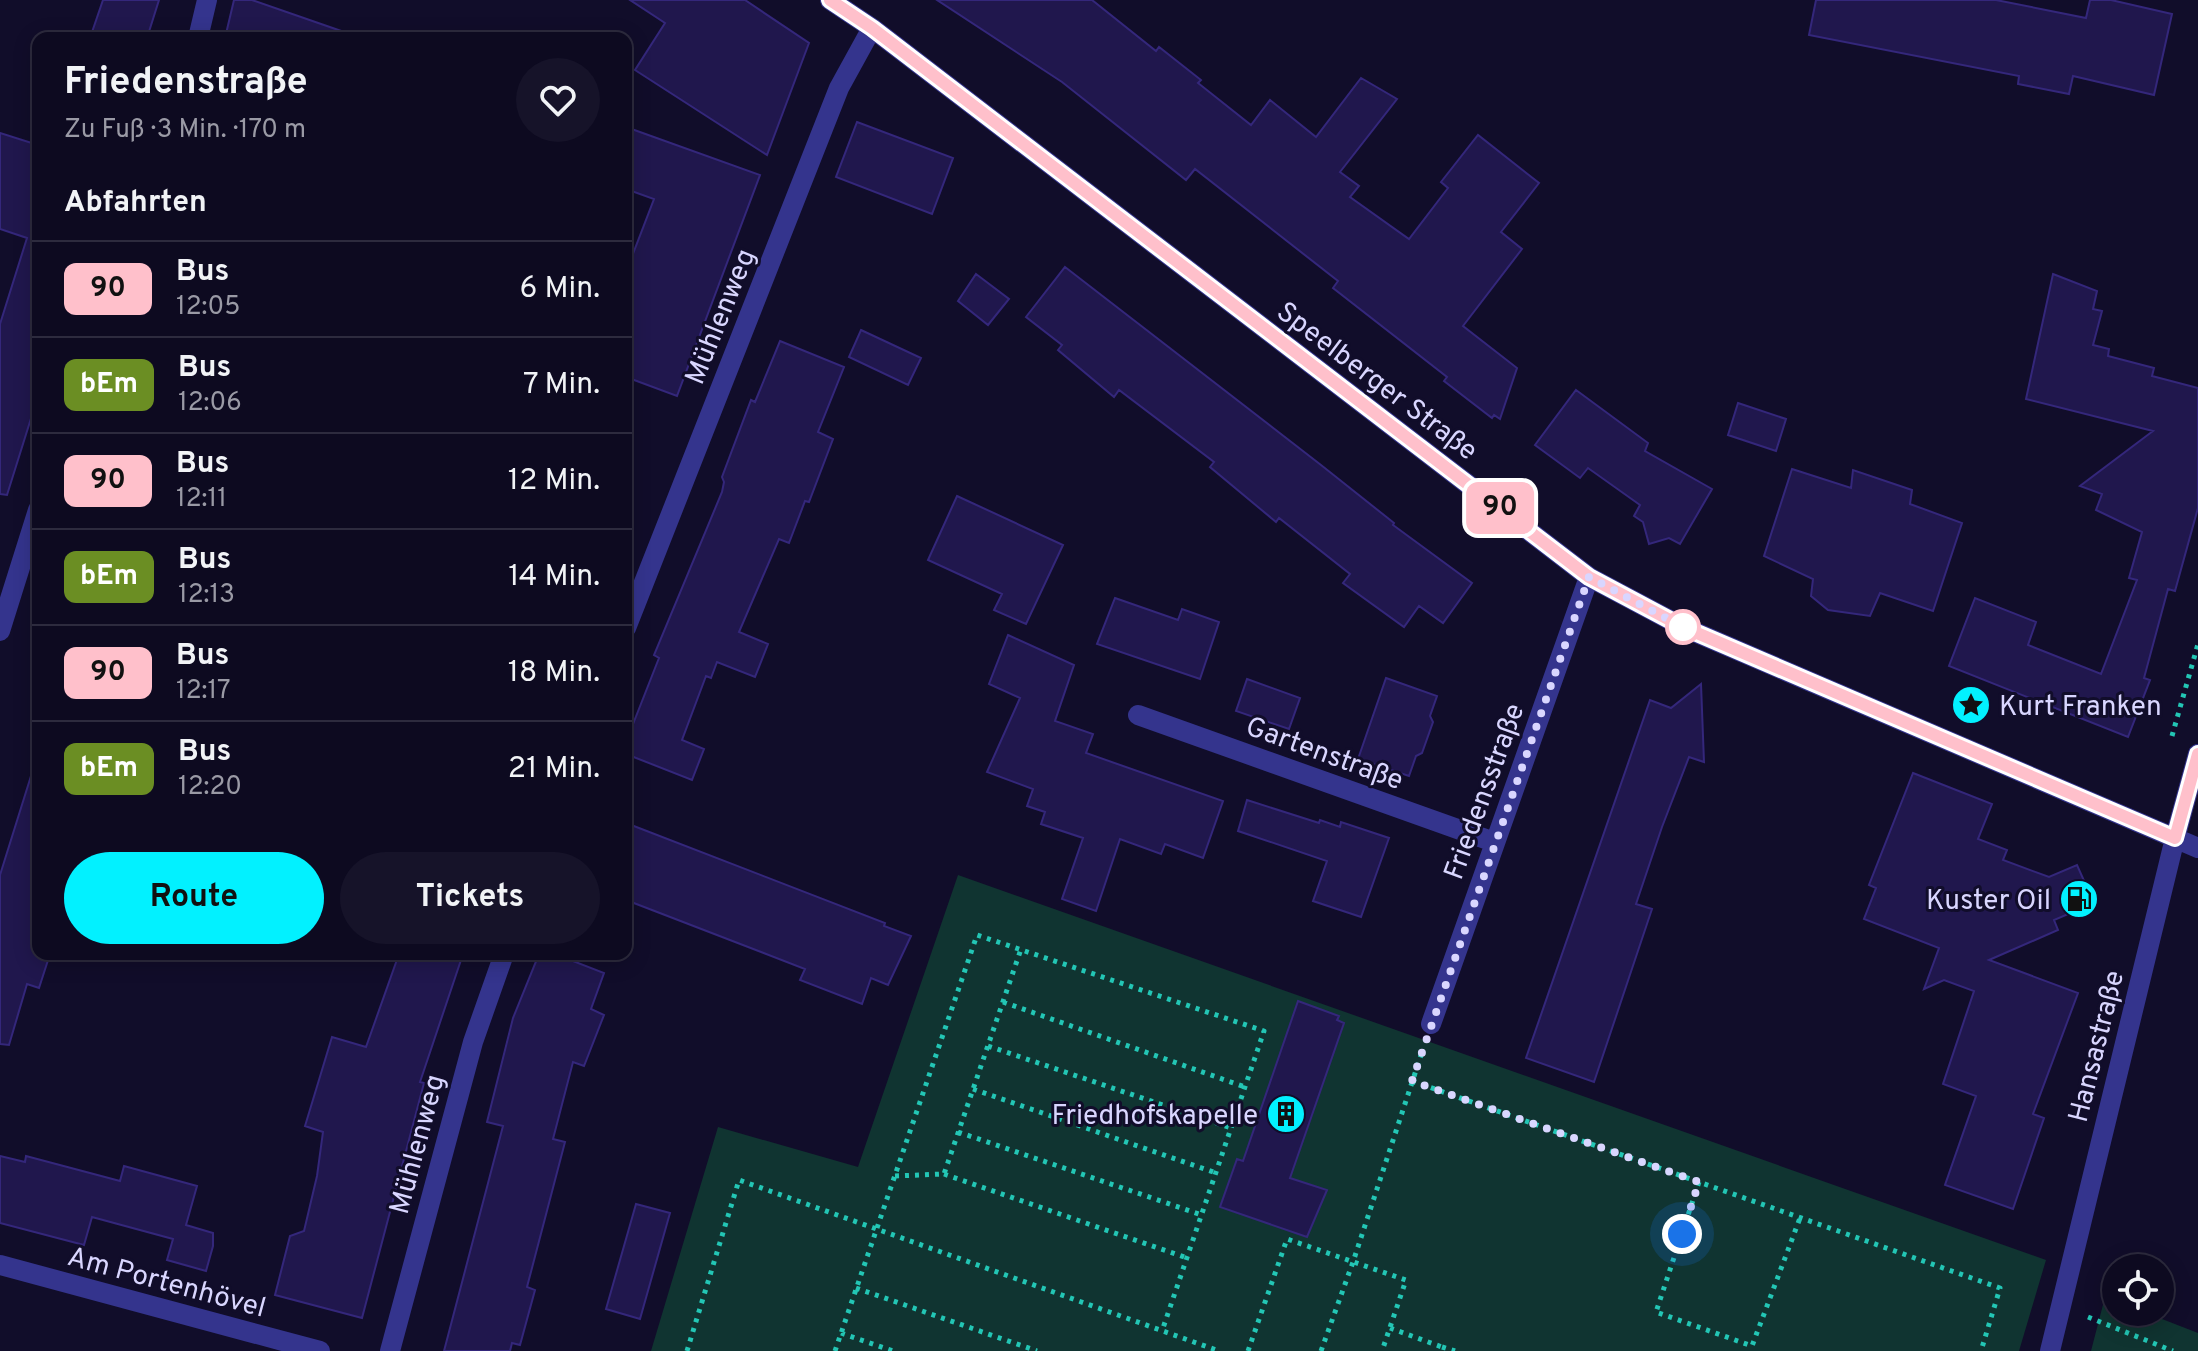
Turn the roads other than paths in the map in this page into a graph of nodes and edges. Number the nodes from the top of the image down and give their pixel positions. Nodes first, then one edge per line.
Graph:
1 (207, 0) edge
2 (830, 0) edge
3 (872, 28) junction
4 (199, 32) edge
5 (32, 529) edge
6 (1589, 577) junction
7 (632, 613) edge
8 (0, 631) edge
9 (1138, 715) dead end
10 (2198, 754) edge
11 (2175, 838) junction
12 (1494, 842) junction
13 (2198, 848) edge
14 (502, 960) edge
15 (1431, 1024) road end
16 (0, 1265) edge
17 (320, 1351) edge
18 (390, 1351) edge
19 (2050, 1351) edge

1 - 4 street
2 - 3 street, Speelberger Straße
3 - 6 street, Speelberger Straße
3 - 7 street, Mühlenweg
5 - 8 street
6 - 11 street, Speelberger Straße
6 - 12 street, Friedensstraße
9 - 12 street, Gartenstraße
10 - 11 street, Hansastraße
11 - 13 street, Speelberger Straße
11 - 19 street, Hansastraße
12 - 15 street, Friedensstraße
14 - 18 street, Mühlenweg
16 - 17 street, Am Portenhövel

